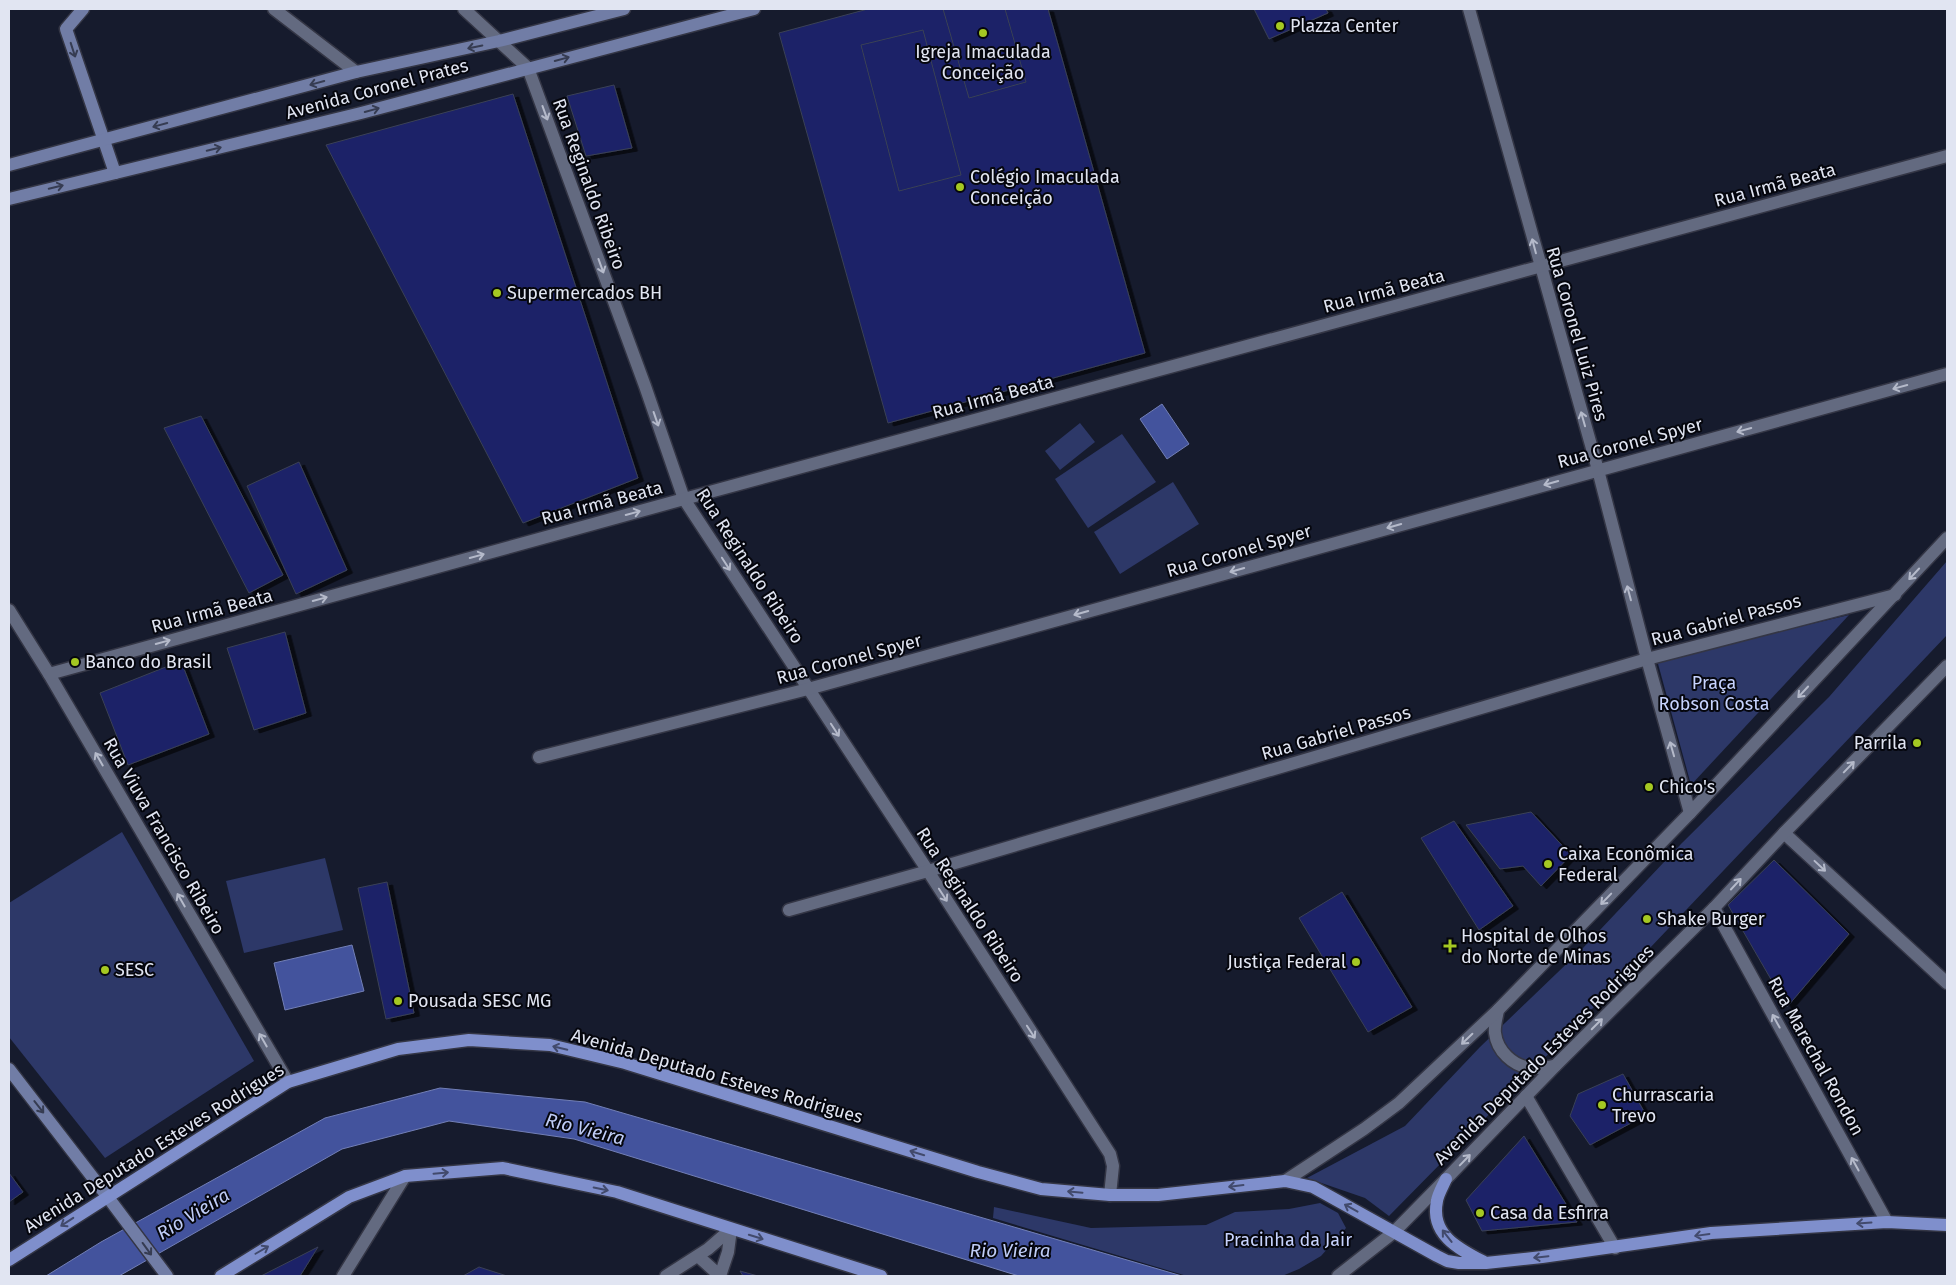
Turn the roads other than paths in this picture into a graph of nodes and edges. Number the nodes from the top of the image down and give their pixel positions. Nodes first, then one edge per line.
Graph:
1 (83, 9) edge
2 (274, 9) edge
3 (464, 9) edge
4 (624, 9) edge
5 (754, 9) edge
6 (1469, 9) edge
7 (499, 41) junction
8 (528, 68) junction
9 (356, 72) junction
10 (103, 140) junction
11 (1947, 156) edge
12 (9, 165) edge
13 (115, 173) junction
14 (9, 199) edge
15 (1540, 268) junction
16 (1947, 374) edge
17 (1598, 470) junction
18 (684, 499) junction
19 (1947, 538) edge
20 (1895, 595) junction
21 (9, 610) edge
22 (1646, 659) junction
23 (1947, 666) edge
24 (49, 674) junction
25 (808, 689) junction
26 (539, 757) dead end
27 (1690, 813) junction
28 (1784, 833) junction
29 (928, 871) junction
30 (1714, 908) junction
31 (790, 910) dead end
32 (1947, 983) edge
33 (1498, 1010) junction
34 (1554, 1066) junction
35 (9, 1069) edge
36 (288, 1082) junction
37 (1526, 1096) junction
38 (405, 1176) junction
39 (1446, 1179) junction
40 (1285, 1181) junction
41 (1110, 1194) junction
42 (107, 1196) junction
43 (1887, 1222) junction
44 (1947, 1225) edge
45 (731, 1229) junction
46 (1394, 1232) junction
47 (1615, 1248) junction
48 (698, 1256) junction
49 (9, 1260) edge
50 (1486, 1263) junction
51 (167, 1276) edge
52 (221, 1276) edge
53 (343, 1276) edge
54 (666, 1276) edge
55 (720, 1276) edge
56 (881, 1276) edge
57 (1338, 1276) edge

1 -> 10 main road
2 - 9 street
3 - 7 street
4 - 7 main road, Avenida Coronel Prates
8 -> 5 main road, Avenida Coronel Prates
15 -> 6 street, Rua Coronel Luiz Pires
7 - 8 street
7 -> 9 main road, Avenida Coronel Prates
13 -> 8 main road, Avenida Coronel Prates
8 -> 18 street, Rua Reginaldo Ribeiro
9 -> 10 main road, Avenida Coronel Prates
10 - 12 main road, Avenida Coronel Prates
10 - 13 main road
11 - 15 street, Rua Irmã Beata
14 -> 13 main road, Avenida Coronel Prates
17 -> 15 street, Rua Coronel Luiz Pires
15 - 18 street, Rua Irmã Beata
16 -> 17 street, Rua Coronel Spyer
22 -> 17 street, Rua Coronel Luiz Pires
17 -> 25 street, Rua Coronel Spyer
24 -> 18 street, Rua Irmã Beata
18 -> 25 street, Rua Reginaldo Ribeiro
19 -> 20 street, Avenida Deputado Esteves Rodrigues
20 - 22 street, Rua Gabriel Passos
20 -> 27 street, Avenida Deputado Esteves Rodrigues
21 - 24 street, Rua Viuva Francisco Ribeiro
27 -> 22 street, Rua Coronel Luiz Pires
22 - 29 street, Rua Gabriel Passos
28 -> 23 street, Avenida Deputado Esteves Rodrigues
36 -> 24 street, Rua Viuva Francisco Ribeiro
25 - 26 street, Rua Coronel Spyer
25 -> 29 street, Rua Reginaldo Ribeiro
27 -> 33 street, Avenida Deputado Esteves Rodrigues
30 -> 28 street, Avenida Deputado Esteves Rodrigues
28 -> 32 street
29 - 31 street, Rua Gabriel Passos
29 -> 41 street, Rua Reginaldo Ribeiro
34 -> 30 street, Avenida Deputado Esteves Rodrigues
43 -> 30 street, Rua Marechal Rondon
33 - 34 street
33 -> 40 street, Avenida Deputado Esteves Rodrigues
34 - 37 street, Avenida Deputado Esteves Rodrigues
35 -> 42 main road
41 -> 36 main road, Avenida Deputado Esteves Rodrigues
36 - 42 main road, Avenida Deputado Esteves Rodrigues
39 -> 37 street, Avenida Deputado Esteves Rodrigues
37 - 47 street
38 -> 45 main road
52 -> 38 main road
38 - 53 street
39 - 46 street, Avenida Deputado Esteves Rodrigues
50 -> 39 main road
40 -> 41 main road, Avenida Deputado Esteves Rodrigues
46 -> 40 main road, Avenida Deputado Esteves Rodrigues
42 -> 49 main road, Avenida Deputado Esteves Rodrigues
42 -> 51 main road
43 - 44 main road, Avenida Deputado Esteves Rodrigues
43 -> 47 main road, Avenida Deputado Esteves Rodrigues
45 - 48 street
45 - 55 street
45 -> 56 main road
46 - 50 main road, Avenida Deputado Esteves Rodrigues
46 - 57 street, Avenida Deputado Esteves Rodrigues
47 -> 50 main road, Avenida Deputado Esteves Rodrigues
48 - 54 street
48 - 55 street

